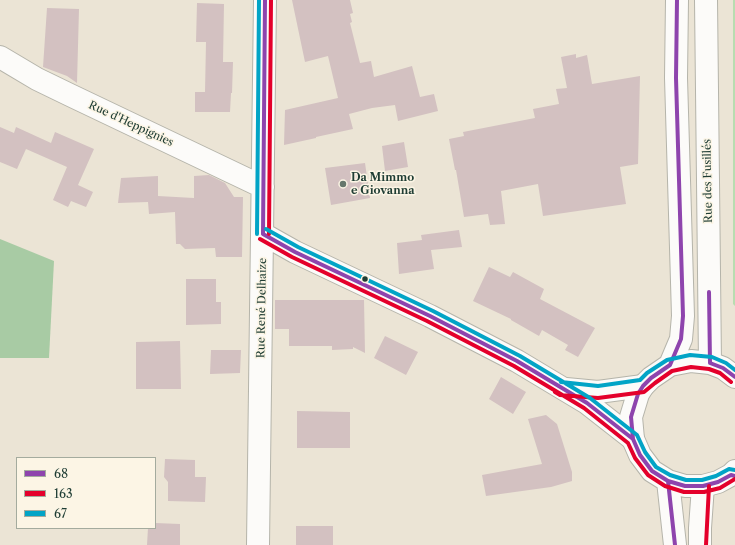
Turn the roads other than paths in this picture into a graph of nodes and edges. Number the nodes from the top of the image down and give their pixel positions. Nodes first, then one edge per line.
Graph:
1 (265, 0) edge
2 (677, 0) edge
3 (706, 0) edge
4 (0, 57) edge
5 (263, 187) junction
6 (263, 234) junction
7 (710, 363) junction
8 (670, 366) junction
9 (735, 377) edge
10 (643, 386) junction
11 (561, 389) junction
12 (633, 439) junction
13 (735, 471) edge
14 (668, 482) junction
15 (703, 486) junction
16 (258, 545) edge
17 (675, 545) edge
18 (700, 545) edge

1 - 5 main road, Rue René Delhaize
2 - 8 main road
3 - 7 main road, Rue des Fusillés
4 - 5 main road, Rue d'Heppignies
5 - 6 main road, Rue René Delhaize
6 - 11 main road
6 - 16 main road, Rue René Delhaize
7 - 8 main road
7 - 9 main road
8 - 10 main road
10 - 11 main road
10 - 12 main road
11 - 12 main road
12 - 14 main road
13 - 15 main road
14 - 15 main road
14 - 17 main road
15 - 18 main road

